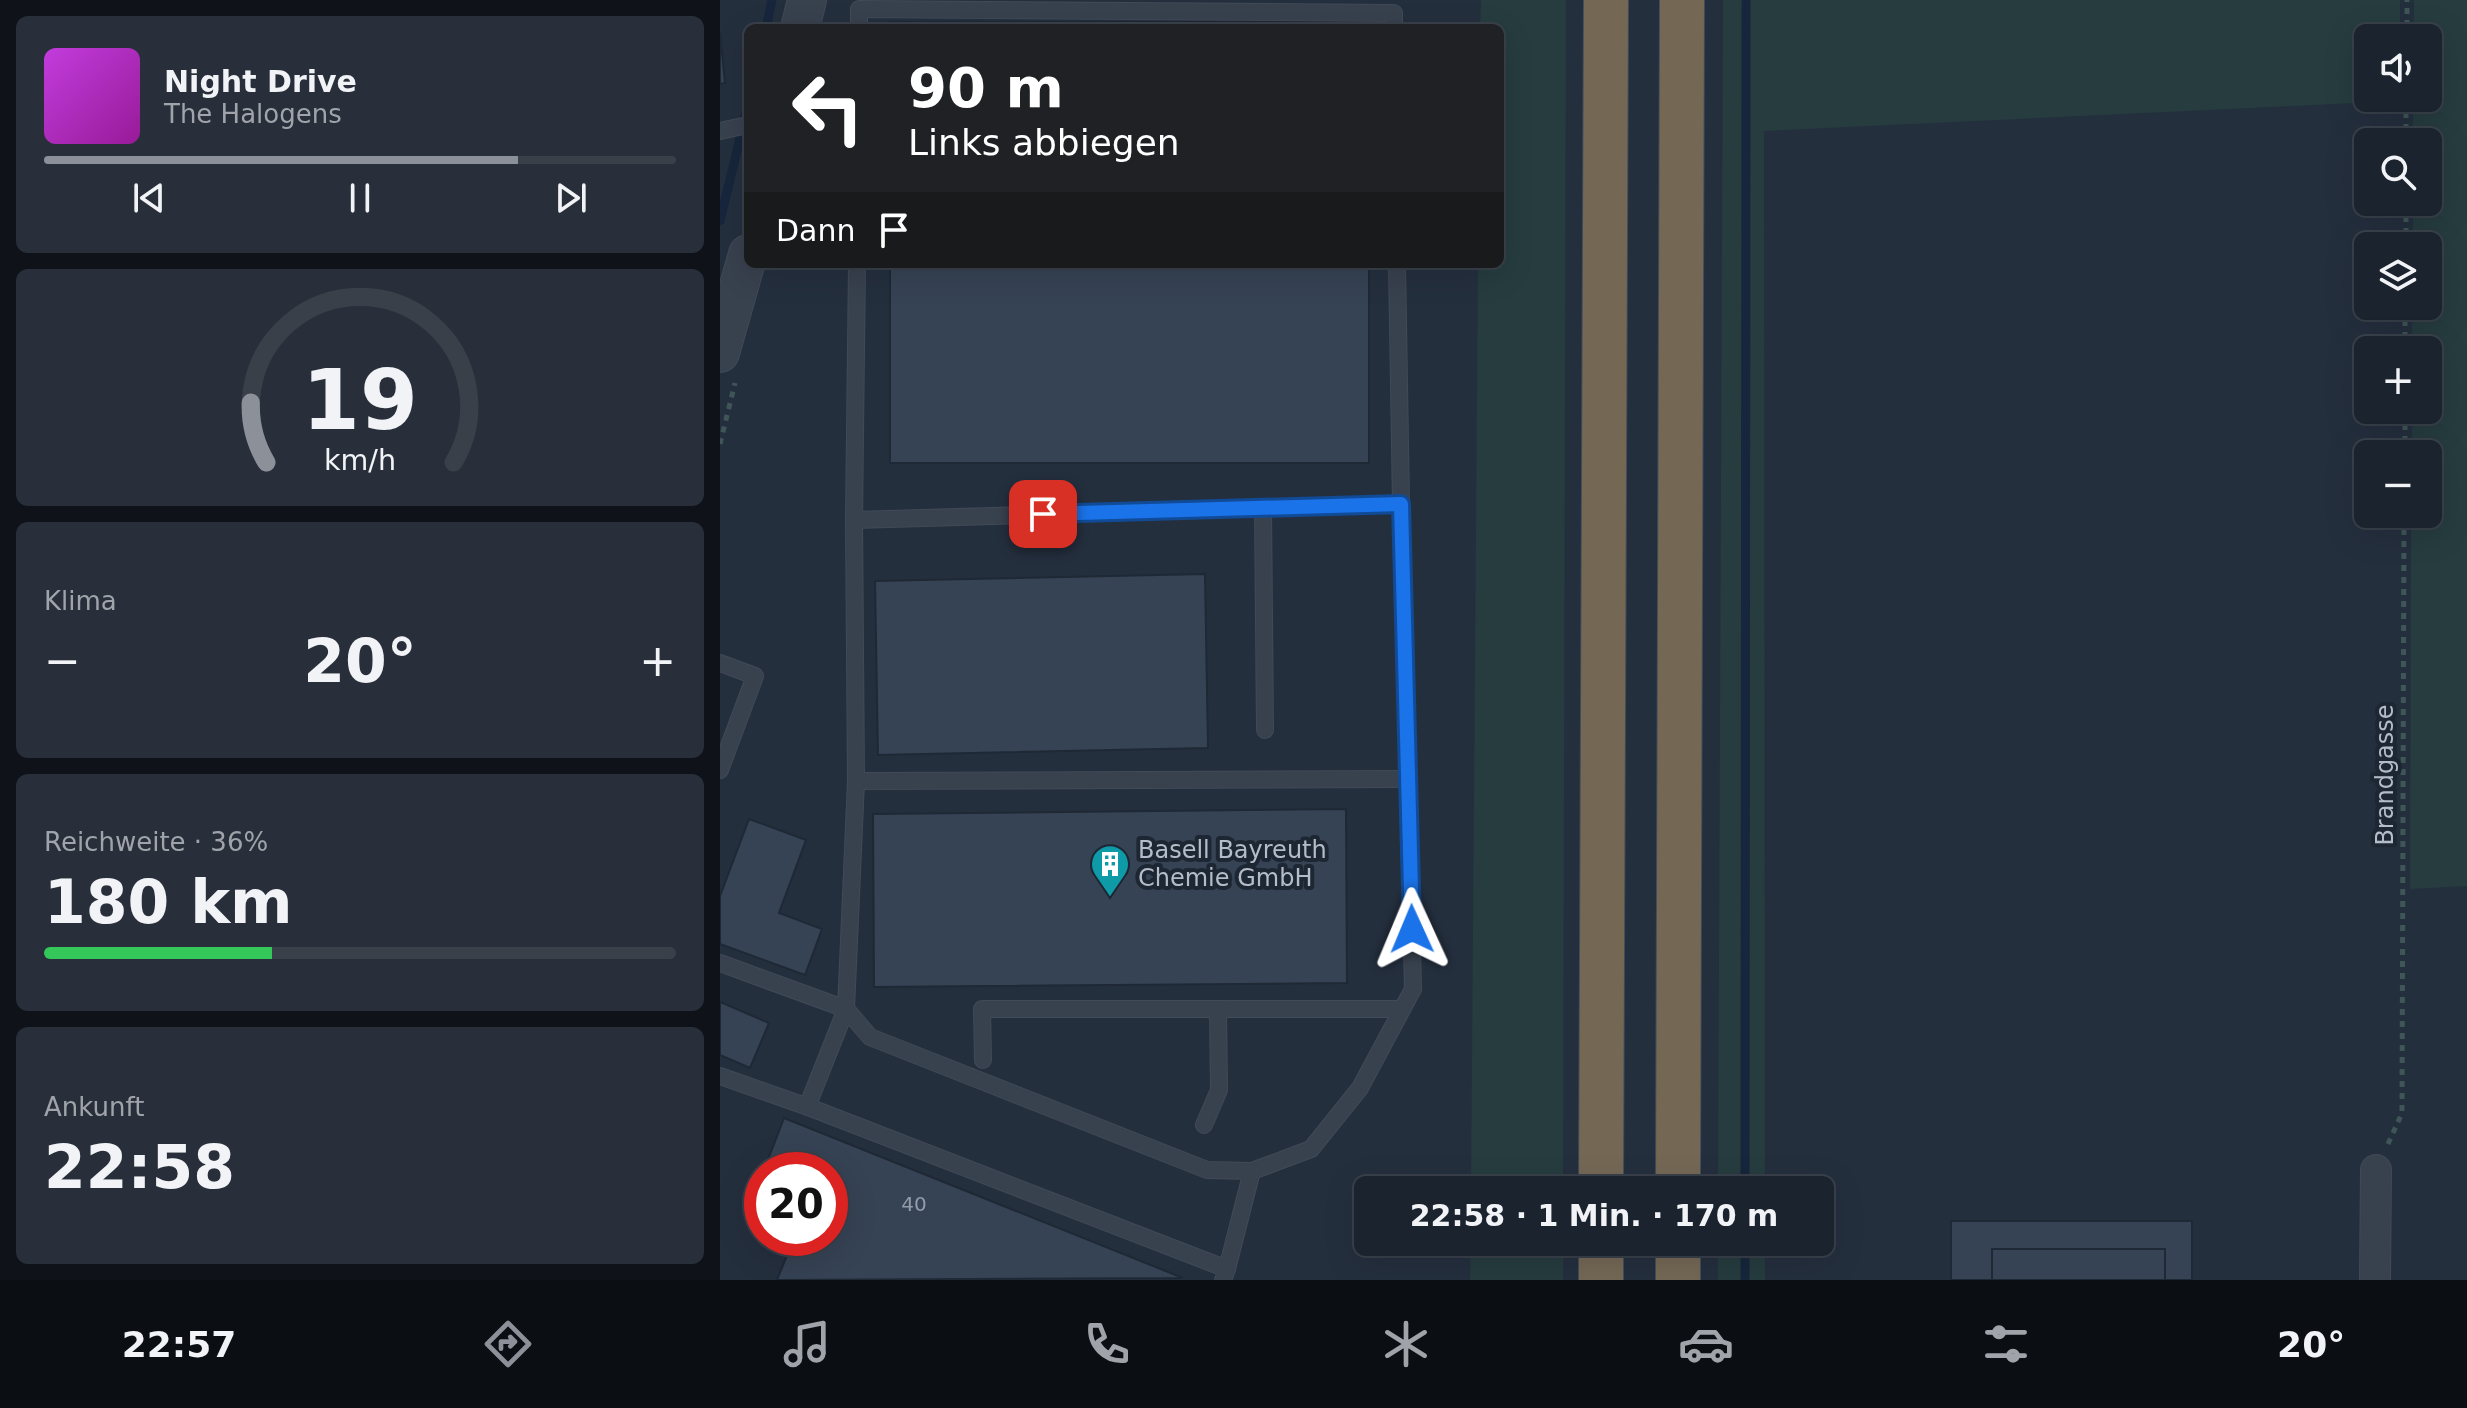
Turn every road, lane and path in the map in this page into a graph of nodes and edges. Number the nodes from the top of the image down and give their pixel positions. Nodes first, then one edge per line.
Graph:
1 (807, 0) edge
2 (1606, 0) edge
3 (1682, 0) edge
4 (2407, 0) edge
5 (860, 5) edge
6 (801, 24) edge
7 (1394, 24) edge
8 (2407, 24) edge
9 (744, 126) edge
10 (721, 131) edge
11 (744, 268) edge
12 (857, 268) edge
13 (1397, 268) edge
14 (720, 353) edge
15 (1401, 504) junction
16 (1263, 508) junction
17 (854, 520) junction
18 (2404, 528) edge
19 (720, 663) edge
20 (1265, 730) dead end
21 (720, 770) edge
22 (1408, 779) junction
23 (856, 781) junction
24 (720, 963) edge
25 (846, 1009) junction
26 (1218, 1009) junction
27 (1402, 1009) junction
28 (983, 1060) dead end
29 (720, 1076) edge
30 (807, 1107) junction
31 (1204, 1125) dead end
32 (2376, 1170) joint
33 (1252, 1171) junction
34 (1601, 1176) edge
35 (1678, 1176) edge
36 (1601, 1256) edge
37 (1678, 1256) edge
38 (1225, 1275) edge
39 (1601, 1280) edge
40 (1678, 1280) edge
41 (2375, 1280) edge

1 - 6 street
2 - 34 highway
3 - 35 highway
4 - 8 path
5 - 7 lane
9 - 10 lane
11 - 14 street
12 - 17 lane
13 - 15 lane
15 - 16 lane
15 - 22 lane
16 - 17 lane
16 - 20 lane
17 - 23 lane
18 - 32 path, Brandgasse
19 - 21 lane
22 - 23 lane
22 - 27 lane
23 - 25 lane
24 - 25 lane
25 - 30 lane
25 - 33 lane
26 - 27 lane
26 - 28 lane
26 - 31 lane
27 - 33 lane
29 - 30 lane
30 - 38 lane
32 - 41 street
33 - 38 lane
36 - 39 highway
37 - 40 highway

